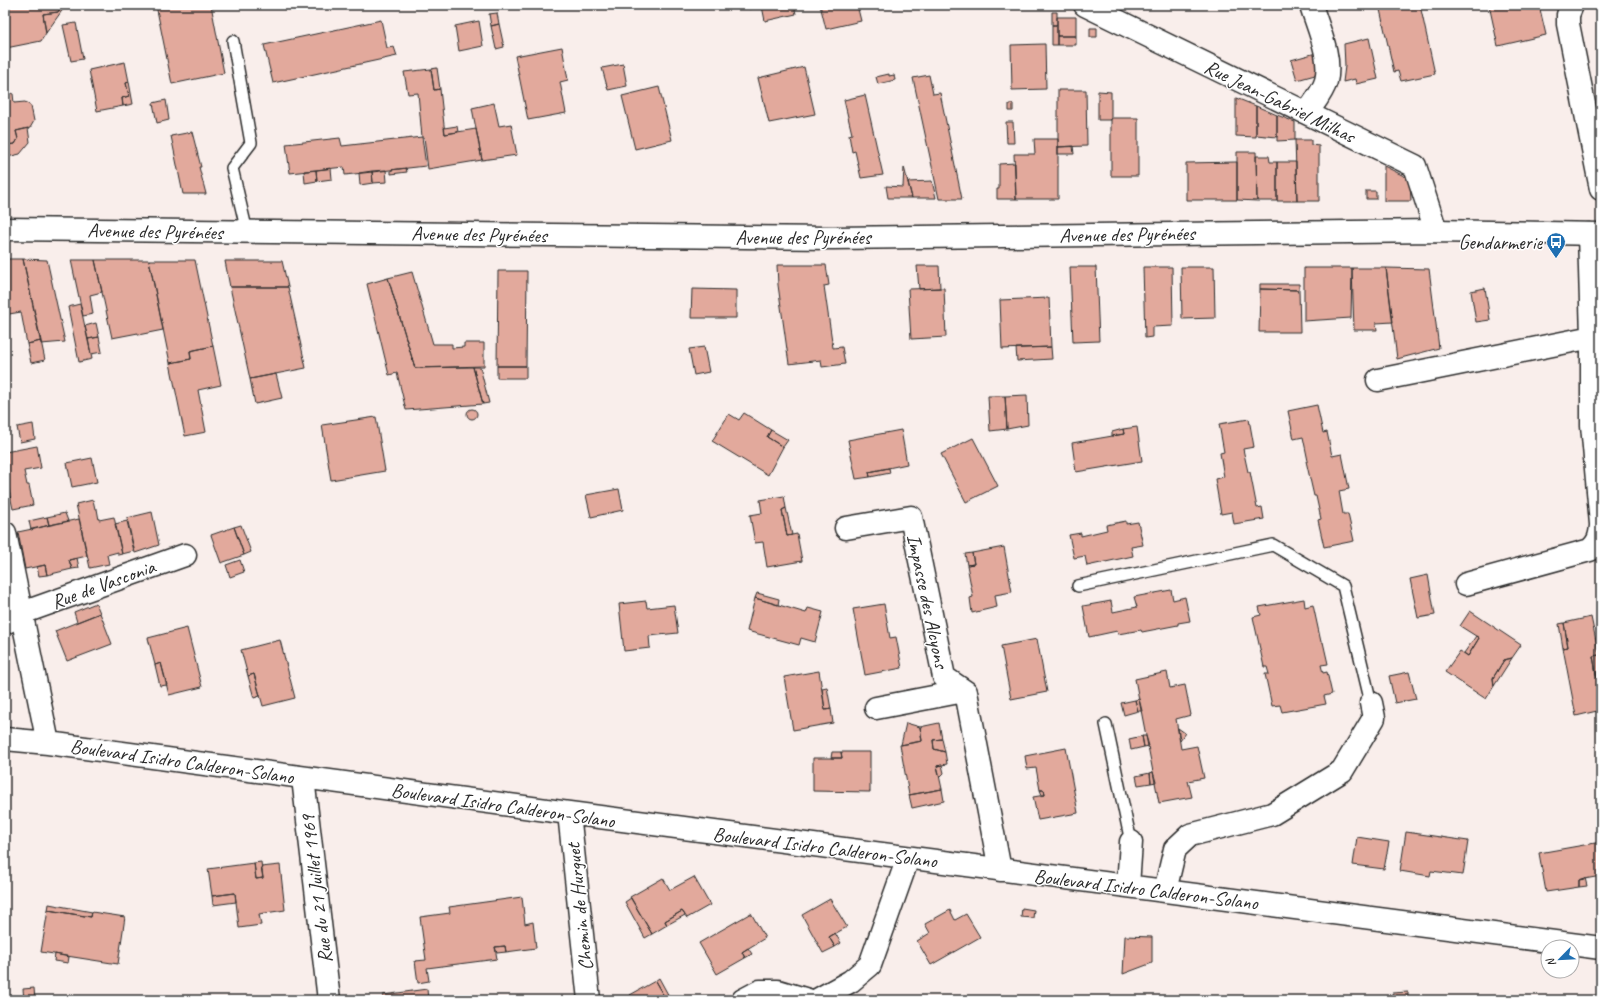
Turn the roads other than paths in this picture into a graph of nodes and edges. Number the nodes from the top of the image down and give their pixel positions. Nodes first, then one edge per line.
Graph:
1 (1084, 5) edge
2 (1311, 5) edge
3 (1572, 5) edge
4 (233, 41) dead end
5 (1307, 113) junction
6 (1601, 189) edge
7 (5, 229) edge
8 (1436, 231) junction
9 (247, 232) junction
10 (1595, 234) edge
11 (1592, 337) junction
12 (1378, 380) dead end
13 (1601, 525) edge
14 (846, 528) dead end
15 (5, 533) edge
16 (185, 555) dead end
17 (1466, 584) dead end
18 (1078, 586) dead end
19 (13, 618) edge
20 (964, 691) junction
21 (1371, 703) joint
22 (876, 708) dead end
23 (1106, 724) dead end
24 (5, 739) edge
25 (48, 743) junction
26 (303, 778) junction
27 (569, 813) junction
28 (1131, 842) joint
29 (908, 858) junction
30 (1000, 870) junction
31 (1128, 886) junction
32 (1165, 891) junction
33 (1601, 948) edge
34 (329, 1000) edge
35 (589, 1000) edge
36 (743, 1000) edge
37 (808, 1000) edge
38 (817, 1000) edge

1 - 5 street, Rue Jean-Gabriel Milhas
2 - 5 street
3 - 6 street
4 - 9 lane
5 - 8 street, Rue Jean-Gabriel Milhas
7 - 9 street, Avenue des Pyrénées
8 - 9 street, Avenue des Pyrénées
8 - 10 street, Avenue des Pyrénées
10 - 11 street
11 - 12 street
11 - 13 street
13 - 17 street
14 - 20 street, Impasse des Alcyons
15 - 19 street
16 - 19 street, Rue de Vasconia
18 - 21 lane
19 - 25 street
20 - 22 street, Impasse des Alcyons
20 - 30 street, Impasse des Alcyons
21 - 32 street
23 - 28 lane
24 - 25 street
25 - 26 street, Boulevard Isidro Calderon-Solano
26 - 27 street, Boulevard Isidro Calderon-Solano
26 - 34 street, Rue du 21 Juillet 1969
27 - 29 street, Boulevard Isidro Calderon-Solano
27 - 35 street, Chemin de Hurguet
28 - 31 street
29 - 30 street, Boulevard Isidro Calderon-Solano
29 - 38 street
30 - 31 street, Boulevard Isidro Calderon-Solano
31 - 32 street, Boulevard Isidro Calderon-Solano
32 - 33 street, Boulevard Isidro Calderon-Solano
36 - 37 street

